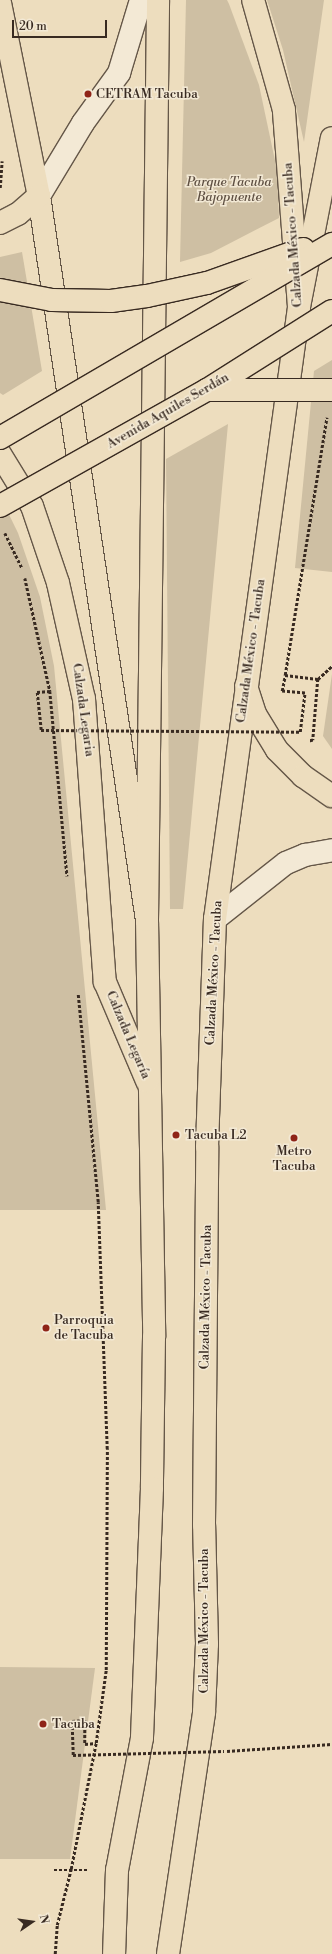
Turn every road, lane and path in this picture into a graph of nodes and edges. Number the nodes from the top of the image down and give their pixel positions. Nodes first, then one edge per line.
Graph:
1 (141, 0) edge
2 (158, 0) edge
3 (253, 0) edge
4 (0, 3) edge
5 (332, 138) edge
6 (1, 154) dead end
7 (0, 188) edge
8 (39, 196) junction
9 (0, 223) edge
10 (332, 238) edge
11 (332, 244) edge
12 (0, 290) edge
13 (299, 307) junction
14 (332, 311) edge
15 (207, 390) junction
16 (332, 390) edge
17 (328, 413) dead end
18 (0, 438) edge
19 (0, 454) edge
20 (0, 506) edge
21 (3, 530) dead end
22 (332, 666) edge
23 (285, 675) dead end
24 (318, 679) dead end
25 (246, 686) junction
26 (50, 691) junction
27 (305, 693) dead end
28 (332, 796) edge
29 (332, 850) edge
30 (67, 879) dead end
31 (215, 919) junction
32 (148, 920) junction
33 (105, 982) joint
34 (78, 989) dead end
35 (151, 1089) junction
36 (96, 1743) junction
37 (332, 1744) edge
38 (71, 1869) junction
39 (54, 1870) dead end
40 (117, 1870) junction
41 (55, 1954) edge
42 (114, 1954) edge
43 (168, 1954) edge

1 - 8 street
2 - 32 main road
3 - 13 main road, Calzada México - Tacuba
4 - 8 main road
5 - 13 main road
6 - 7 path
8 - 9 main road
8 - 32 main road
10 - 12 main road, bridge
11 - 18 main road, bridge
13 - 25 main road, Calzada México - Tacuba
14 - 15 main road, Avenida Aquiles Serdán, bridge
15 - 16 main road, bridge
15 - 20 main road, Avenida Aquiles Serdán, bridge
17 - 23 path
19 - 33 main road, Calzada Legaria
21 - 26 path
22 - 24 path
25 - 28 main road
25 - 31 main road, Calzada México - Tacuba
26 - 27 path, bridge
26 - 30 path
29 - 31 street
31 - 43 main road, Calzada México - Tacuba
32 - 35 main road
33 - 35 main road, Calzada Legaría
34 - 36 path
35 - 40 main road
36 - 37 path, bridge
36 - 38 path
38 - 39 path
38 - 40 path
38 - 41 path
40 - 42 main road

